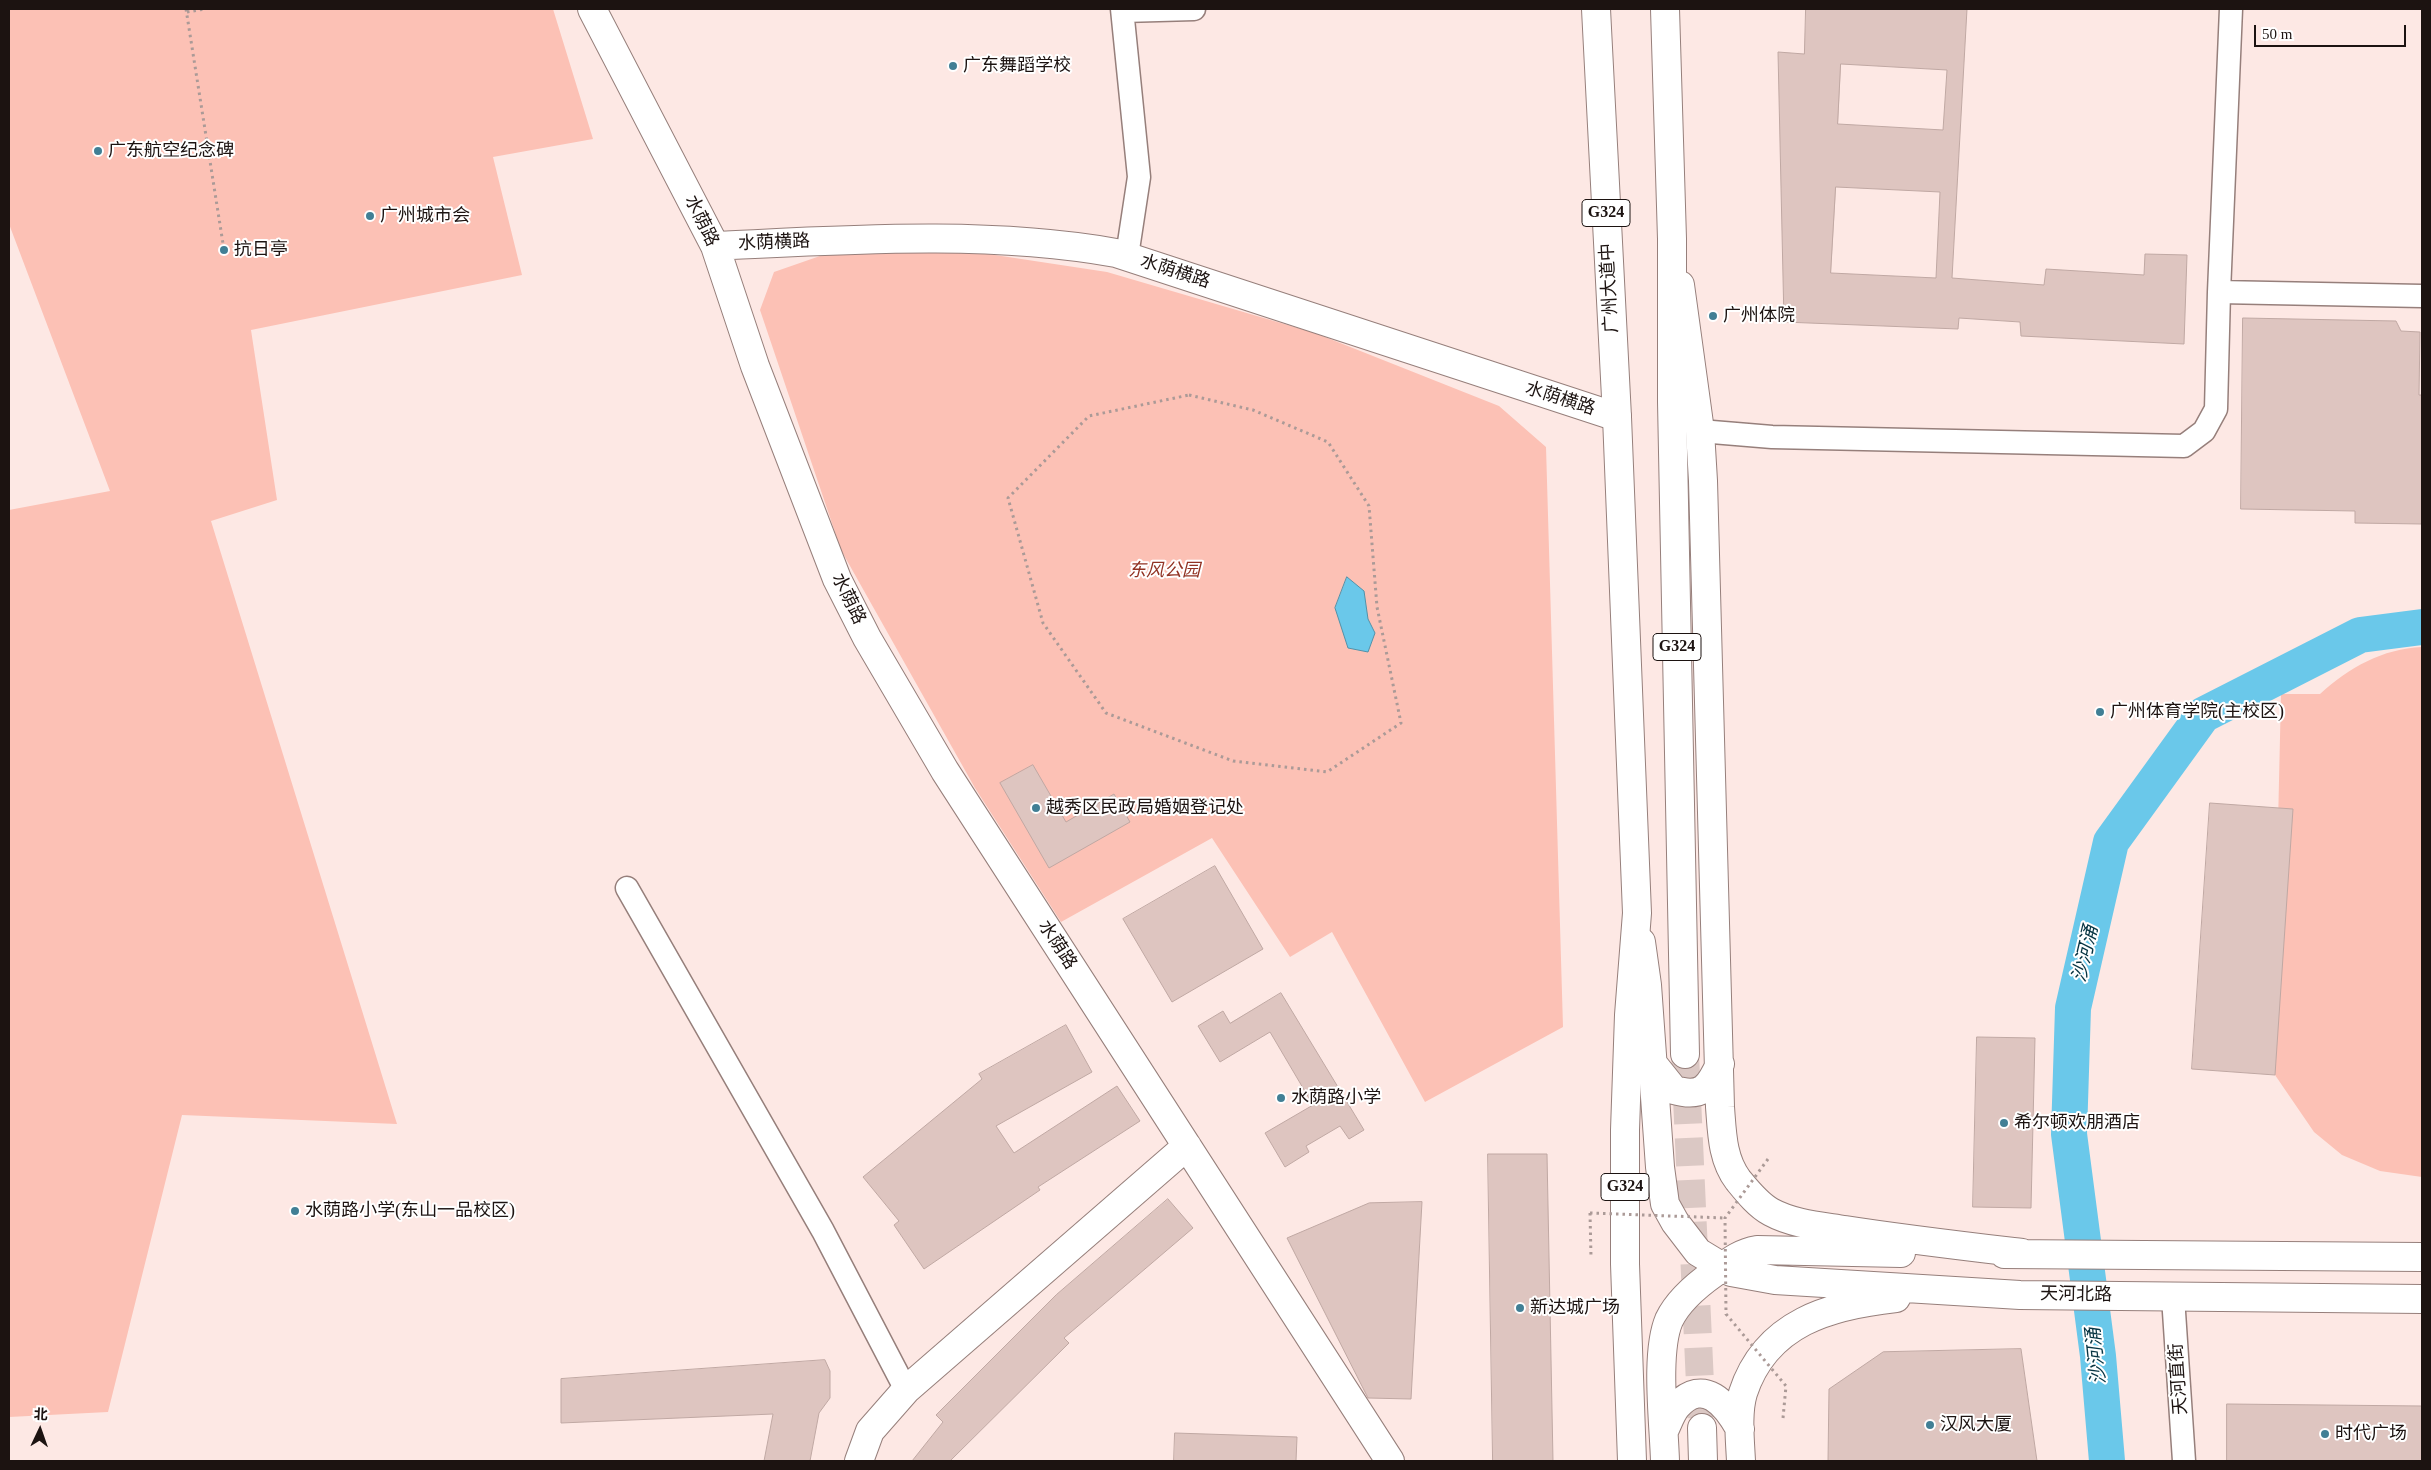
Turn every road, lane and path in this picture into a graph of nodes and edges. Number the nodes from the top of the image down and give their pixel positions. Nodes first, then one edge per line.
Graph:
1 (206, 9) edge
2 (592, 9) edge
3 (1194, 9) edge
4 (1596, 9) edge
5 (1666, 9) edge
6 (2231, 9) edge
7 (187, 10) edge
8 (1122, 10) edge
9 (1672, 239) junction
10 (714, 246) junction
11 (224, 250) dead end
12 (1127, 256) junction
13 (2219, 292) junction
14 (2422, 296) edge
15 (1189, 395) joint
16 (1617, 417) junction
17 (1700, 431) junction
18 (627, 888) dead end
19 (1636, 913) junction
20 (1685, 1054) tunnel mouth
21 (1654, 1064) junction
22 (1720, 1064) junction
23 (1187, 1146) junction
24 (1768, 1159) dead end
25 (1725, 1218) junction
26 (2022, 1254) junction
27 (1591, 1257) dead end
28 (2422, 1257) edge
29 (1730, 1265) junction
30 (2020, 1295) junction
31 (2173, 1297) junction
32 (2422, 1299) edge
33 (906, 1390) junction
34 (1783, 1418) dead end
35 (1702, 1428) tunnel mouth
36 (1740, 1429) junction
37 (1664, 1431) junction
38 (859, 1461) edge
39 (1390, 1461) edge
40 (1632, 1461) edge
41 (1665, 1461) edge
42 (1703, 1461) edge
43 (1741, 1461) edge
44 (2184, 1461) edge

1 - 7 path
2 - 10 main road, 水荫路
3 - 8 street
4 - 16 main road, 广州大道中 / G324
5 - 9 main road, G324
6 - 13 street
7 - 11 path
8 - 12 street
9 - 17 main road
9 - 20 main road, G324
10 - 12 main road, 水荫横路
10 - 23 main road, 水荫路
12 - 16 main road, 水荫横路
13 - 14 street
13 - 17 street
15 - 15 path
16 - 19 main road, G324
17 - 22 main road
18 - 33 street
19 - 21 main road
19 - 40 main road, G324
21 - 22 main road
21 - 29 main road
22 - 26 main road
23 - 33 main road
23 - 39 main road, 水荫路
24 - 25 path, bridge
25 - 27 path, bridge
25 - 34 path, bridge
26 - 28 main road
26 - 29 main road
29 - 30 main road, 天河北路
29 - 37 main road
30 - 31 main road, 天河北路
30 - 36 main road
31 - 32 main road, 天河北路
31 - 44 street, 天河直街
33 - 38 main road
35 - 42 main road
36 - 37 main road
36 - 43 main road
37 - 41 main road

